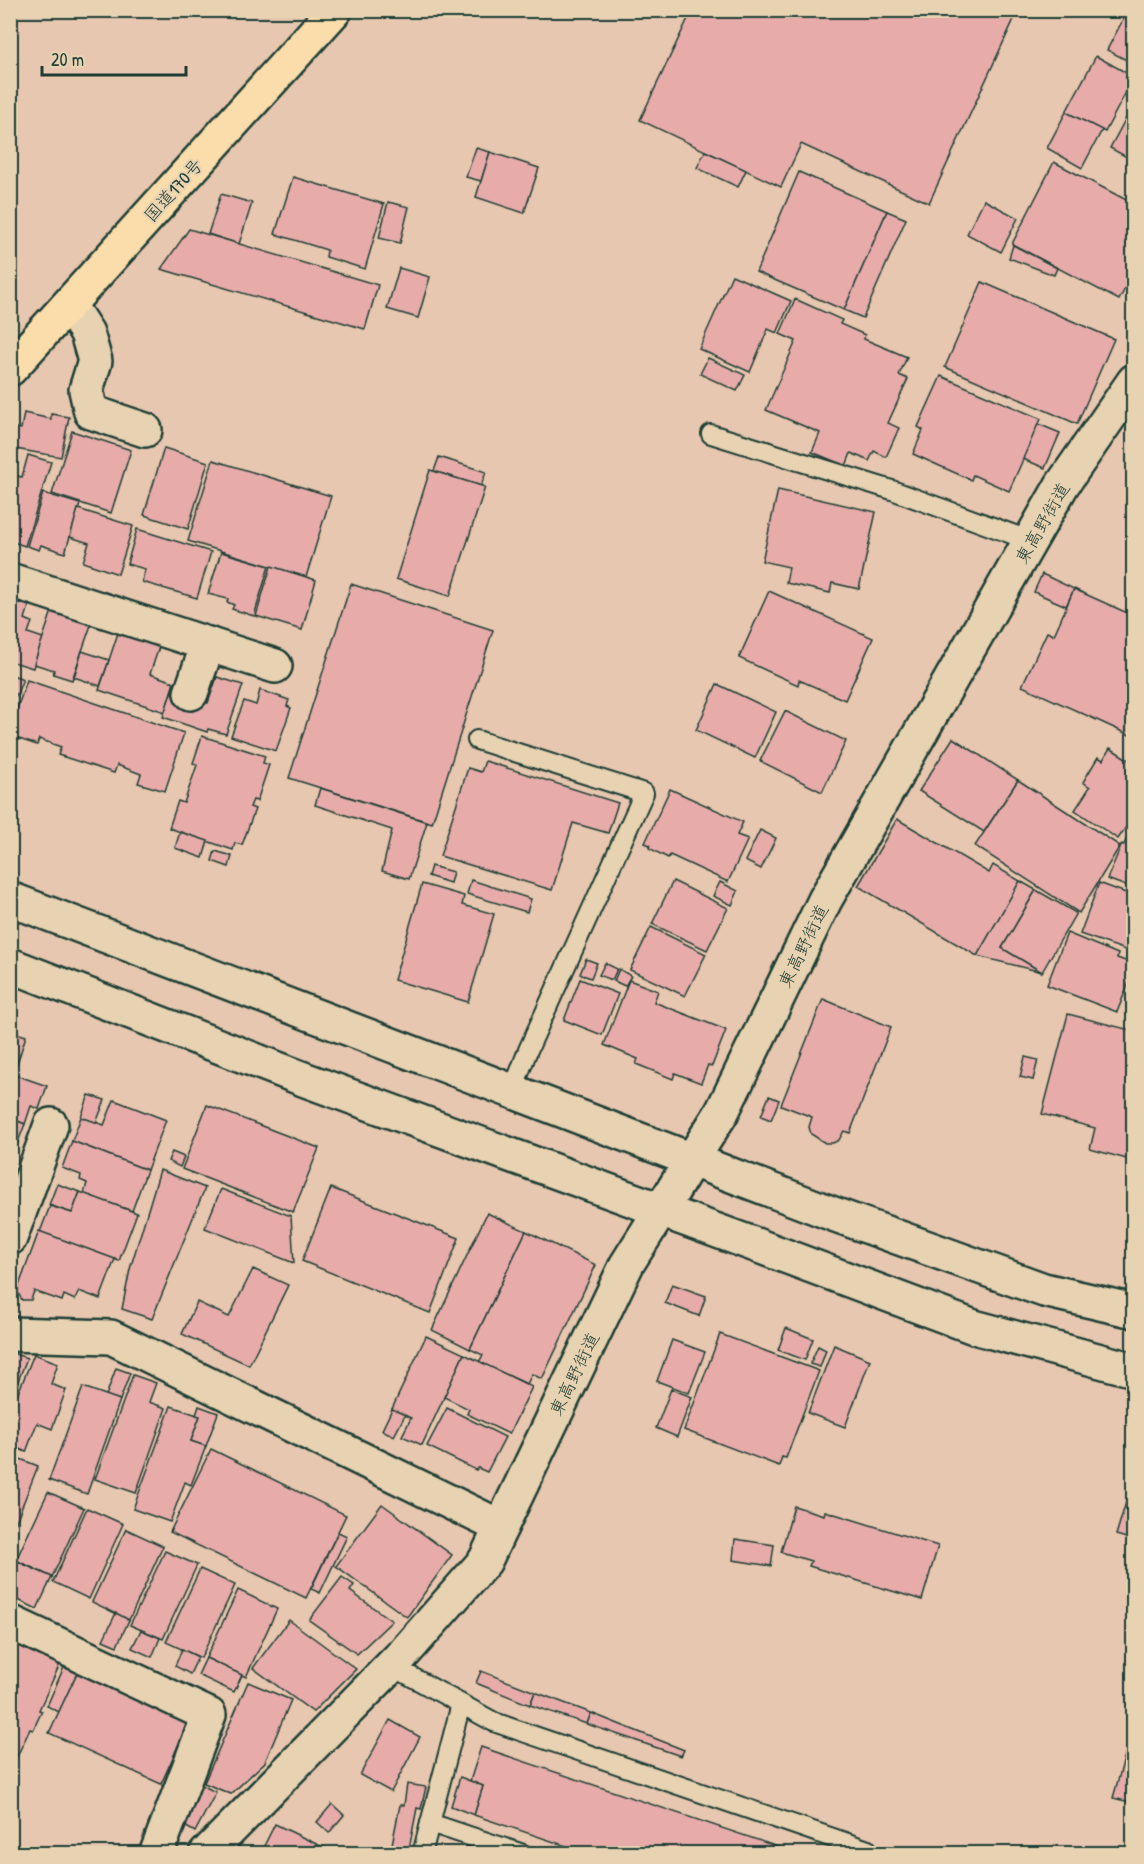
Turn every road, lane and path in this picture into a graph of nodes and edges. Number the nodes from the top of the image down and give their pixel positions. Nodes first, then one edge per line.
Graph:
1 (335, 10) edge
2 (69, 305) junction
3 (10, 369) edge
4 (1134, 381) edge
5 (145, 430) dead end
6 (711, 434) dead end
7 (1031, 541) junction
8 (10, 580) edge
9 (208, 644) junction
10 (275, 666) dead end
11 (191, 693) dead end
12 (477, 740) dead end
13 (10, 899) edge
14 (10, 965) edge
15 (512, 1092) junction
16 (51, 1125) dead end
17 (691, 1161) junction
18 (661, 1210) junction
19 (10, 1238) edge
20 (1134, 1311) edge
21 (10, 1334) edge
22 (1134, 1370) edge
23 (501, 1527) junction
24 (10, 1622) edge
25 (392, 1666) junction
26 (461, 1704) junction
27 (430, 1823) junction
28 (158, 1854) edge
29 (206, 1854) edge
30 (422, 1854) edge
31 (523, 1854) edge
32 (867, 1854) edge

1 - 2 highway, 国道170号
2 - 3 highway, 国道170号
2 - 5 street
4 - 7 street, 東高野街道
6 - 7 lane
7 - 17 street, 東高野街道
8 - 9 street
9 - 10 street
9 - 11 street
12 - 15 lane
13 - 15 street
14 - 18 street
15 - 17 street
16 - 19 street
17 - 18 street, 東高野街道
17 - 20 street
18 - 22 street
18 - 23 street, 東高野街道
21 - 23 street
23 - 25 street, 東高野街道
24 - 28 street
25 - 26 lane
25 - 29 street, 東高野街道
26 - 27 lane
26 - 32 lane
27 - 30 lane
27 - 31 lane

